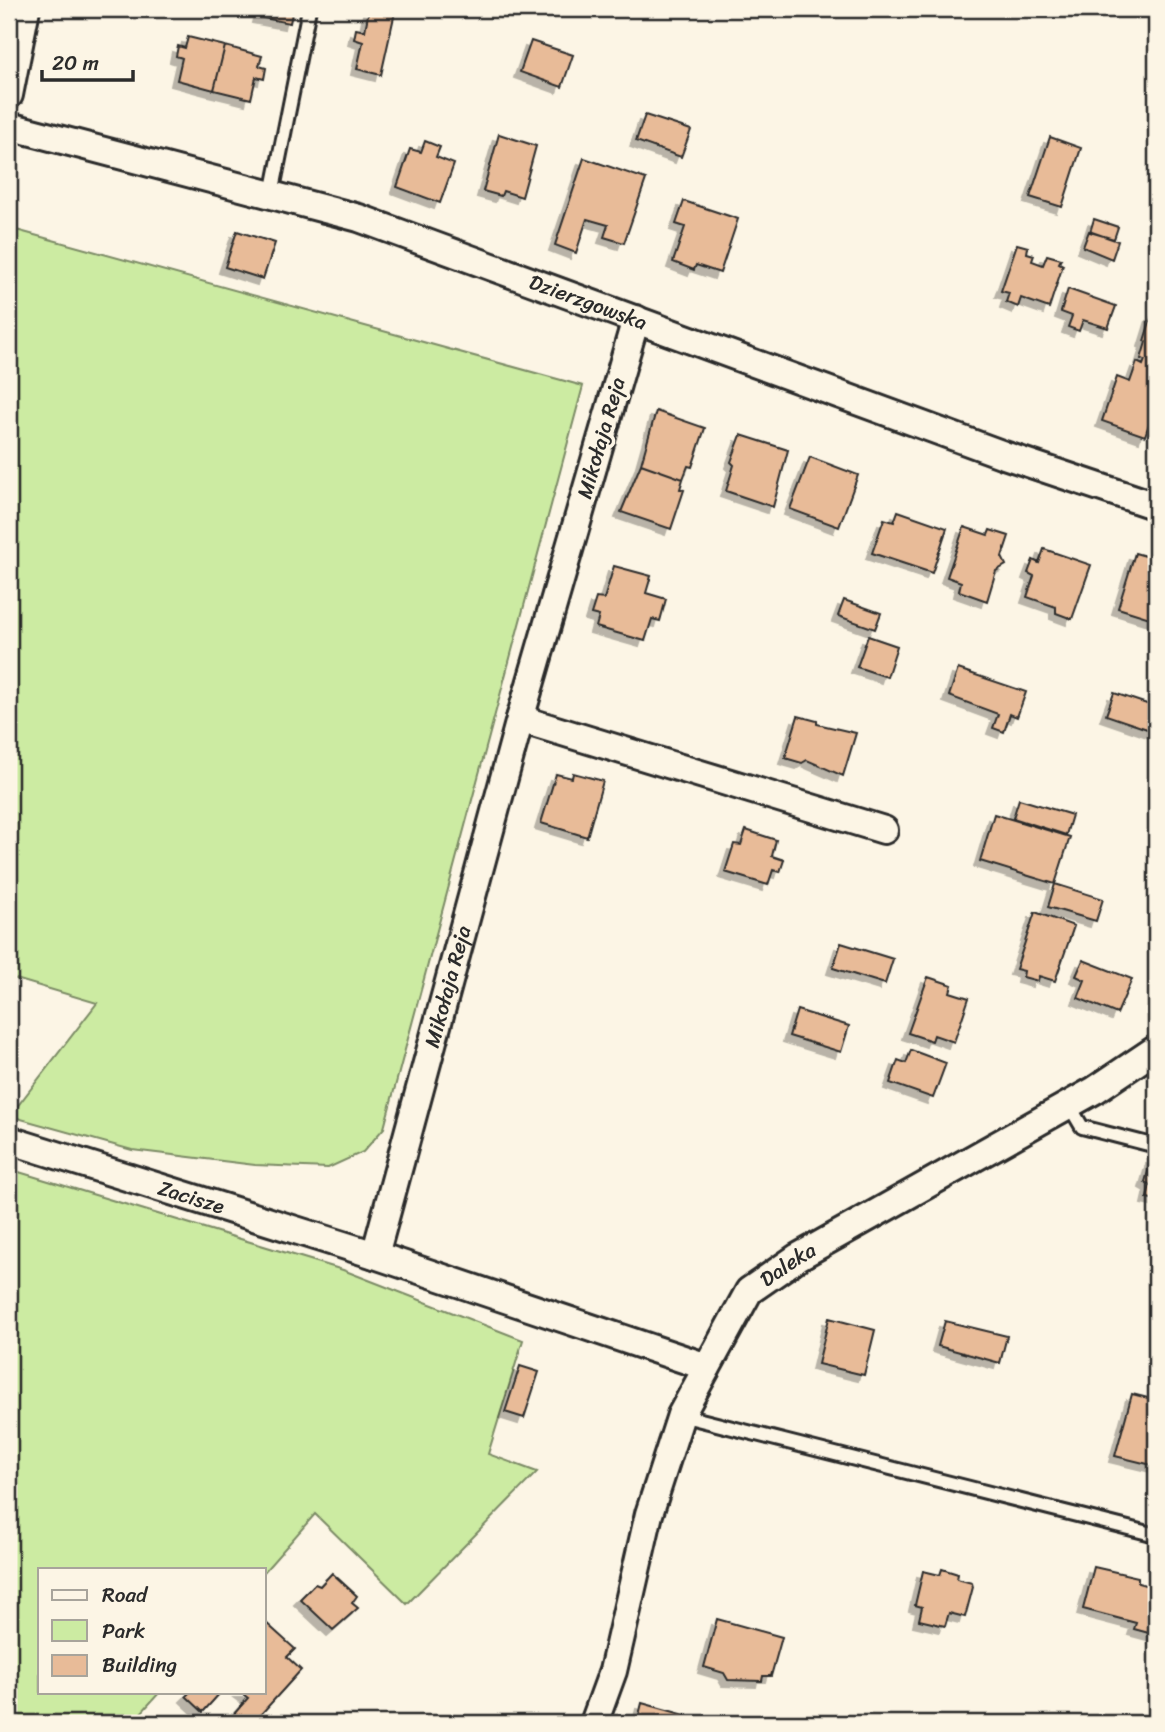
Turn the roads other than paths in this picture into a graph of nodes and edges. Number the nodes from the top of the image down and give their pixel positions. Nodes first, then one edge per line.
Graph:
1 (26, 9) edge
2 (309, 9) edge
3 (9, 95) edge
4 (9, 126) edge
5 (272, 194) junction
6 (636, 319) junction
7 (1156, 506) edge
8 (520, 719) junction
9 (884, 830) dead end
10 (1156, 1049) edge
11 (1069, 1105) junction
12 (9, 1140) edge
13 (1156, 1146) edge
14 (375, 1255) junction
15 (707, 1367) junction
16 (681, 1415) junction
17 (1156, 1535) edge
18 (594, 1723) edge

1 - 3 street
2 - 5 lane
4 - 5 street, Dzierzgowska
5 - 6 street, Dzierzgowska
6 - 7 street, Dzierzgowska
6 - 8 street, Mikołaja Reja
8 - 9 street
8 - 14 street, Mikołaja Reja
10 - 11 street, Daleka
11 - 13 lane
11 - 15 street, Daleka
12 - 14 street, Zacisze
14 - 15 street, Zacisze
15 - 16 street, Daleka
16 - 17 lane
16 - 18 street, Daleka

